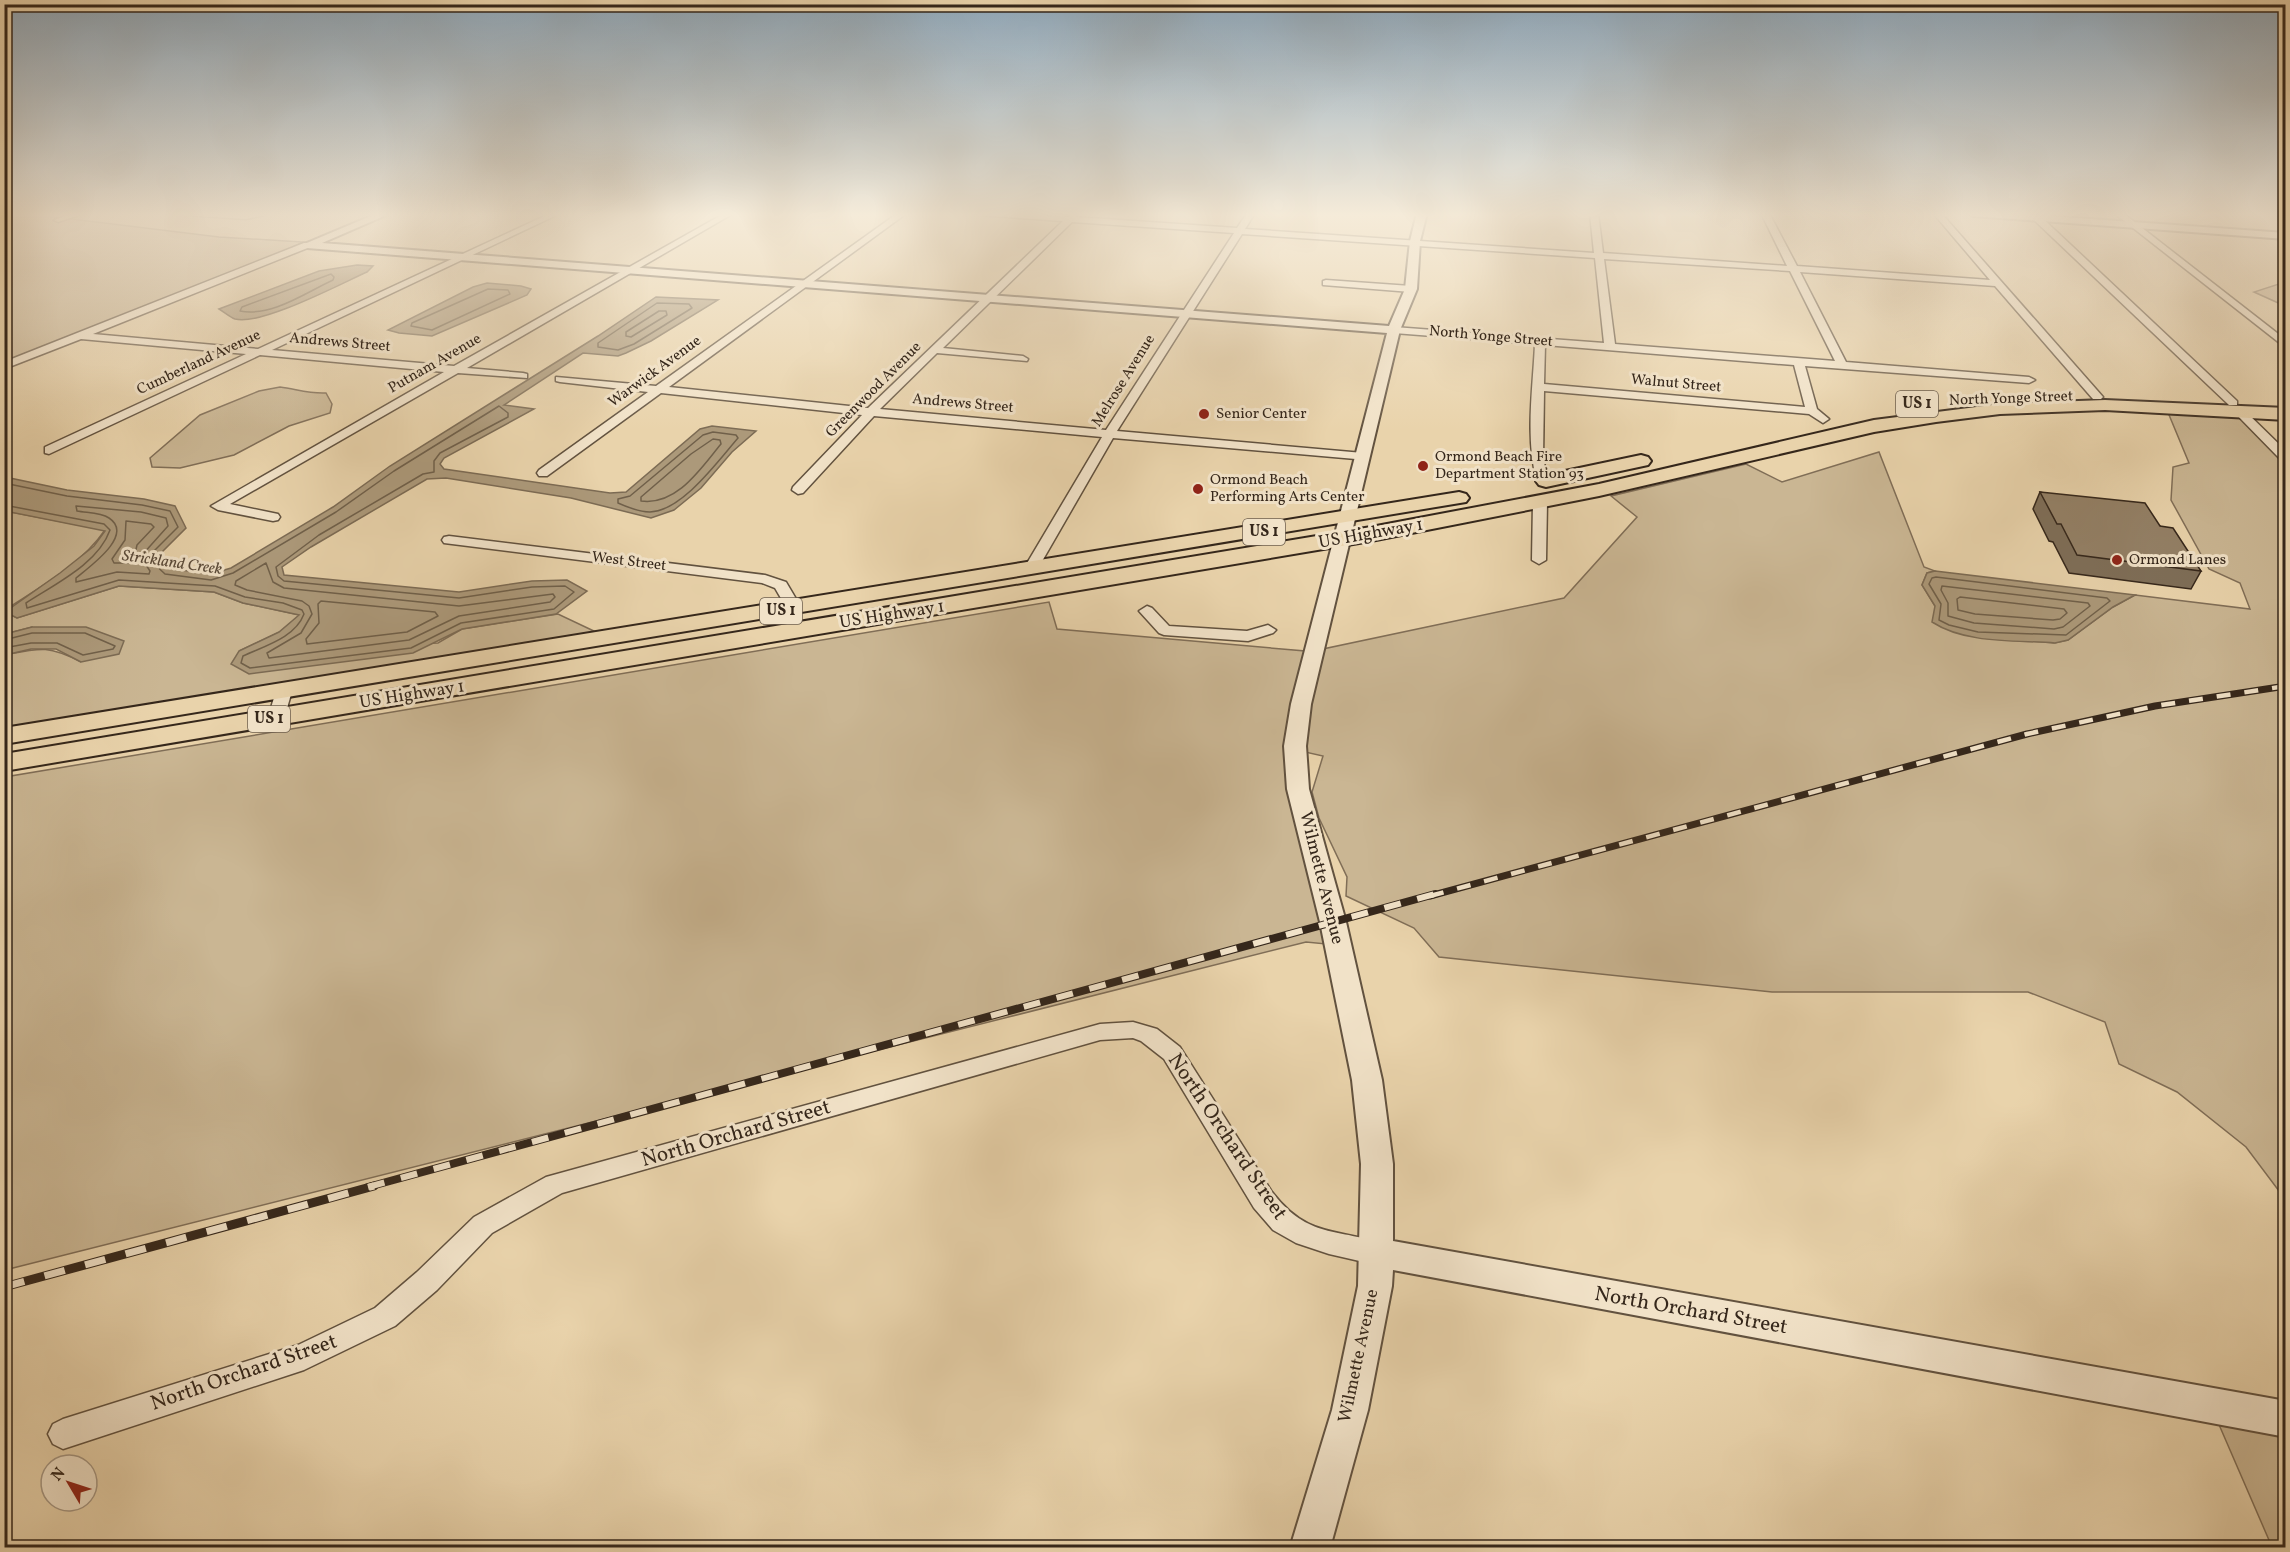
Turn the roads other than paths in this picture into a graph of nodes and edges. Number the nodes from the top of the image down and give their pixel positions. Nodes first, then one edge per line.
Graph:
1 (206, 285) edge
2 (402, 285) edge
3 (603, 285) edge
4 (802, 285) edge
5 (823, 285) edge
6 (1001, 285) edge
7 (1204, 285) edge
8 (1360, 285) edge
9 (1411, 285) edge
10 (1603, 285) edge
11 (1802, 285) edge
12 (2000, 285) edge
13 (2108, 285) edge
14 (2210, 285) edge
15 (1411, 289) junction
16 (988, 298) junction
17 (1185, 314) junction
18 (1394, 330) junction
19 (82, 336) junction
20 (1540, 341) junction
21 (2286, 345) edge
22 (1610, 347) junction
23 (935, 350) junction
24 (258, 352) junction
25 (1023, 359) dead end
26 (1798, 361) junction
27 (1842, 365) junction
28 (4, 366) edge
29 (455, 369) junction
30 (523, 376) dead end
31 (560, 379) dead end
32 (2029, 380) dead end
33 (1537, 387) junction
34 (658, 389) junction
35 (2104, 401) junction
36 (2236, 407) junction
37 (2286, 407) edge
38 (871, 412) junction
39 (2286, 414) edge
40 (1836, 418) junction
41 (1792, 426) dead end
42 (1110, 433) junction
43 (1741, 438) dead end
44 (49, 450) dead end
45 (1776, 450) joint
46 (1363, 457) junction
47 (2286, 458) edge
48 (1723, 462) junction
49 (543, 473) dead end
50 (1580, 474) junction
51 (1544, 482) junction
52 (798, 490) dead end
53 (1540, 502) junction
54 (1494, 511) junction
55 (273, 517) dead end
56 (1345, 529) junction
57 (449, 540) dead end
58 (1539, 560) dead end
59 (1030, 570) junction
60 (984, 599) junction
61 (794, 609) junction
62 (1147, 611) dead end
63 (1268, 630) dead end
64 (284, 691) junction
65 (276, 717) junction
66 (4, 736) edge
67 (4, 763) edge
68 (1377, 1253) junction
69 (2286, 1419) edge
70 (63, 1434) dead end
71 (1310, 1548) edge

1 - 19 street
2 - 24 street, Cumberland Avenue
3 - 29 street, Putnam Avenue
4 - 34 street, Warwick Avenue
5 - 16 street, North Yonge Street
6 - 16 street, Greenwood Avenue
7 - 17 street, Melrose Avenue
8 - 15 street
9 - 15 street, Wilmette Avenue
10 - 22 street
11 - 27 street
12 - 35 street
13 - 36 street
14 - 21 street
15 - 18 street, Wilmette Avenue
16 - 17 street, North Yonge Street
16 - 23 street, Greenwood Avenue
17 - 18 street, North Yonge Street
17 - 42 street, Melrose Avenue
18 - 20 street, North Yonge Street
18 - 46 street, Wilmette Avenue
19 - 24 street, Andrews Street
19 - 28 street
20 - 22 street, North Yonge Street
20 - 33 street
22 - 26 street, North Yonge Street
23 - 25 street
23 - 38 street, Greenwood Avenue
24 - 29 street, Andrews Street
24 - 44 street, Cumberland Avenue
26 - 27 street, North Yonge Street
26 - 40 street
27 - 32 street, North Yonge Street
29 - 30 street, Andrews Street
29 - 55 street, Putnam Avenue
31 - 34 street, Andrews Street
33 - 40 street, Walnut Street
33 - 51 street
34 - 38 street, Andrews Street
34 - 49 street, Warwick Avenue
35 - 36 main road, North Yonge Street / US 1
35 - 36 main road, North Yonge Street / US 1
35 - 40 main road, North Yonge Street / US 1
35 - 40 main road, North Yonge Street / US 1
36 - 37 main road, North Yonge Street / US 1
36 - 39 main road, North Yonge Street / US 1
36 - 47 street
38 - 42 street, Andrews Street
38 - 52 street, Greenwood Avenue
40 - 41 main road, North Yonge Street / US 1
40 - 45 main road, North Yonge Street / US 1
40 - 48 main road
42 - 46 street, Andrews Street
42 - 59 street, Melrose Avenue
43 - 50 main road, US Highway 1 / US 1
45 - 48 main road, US Highway 1 / US 1
46 - 56 street, Wilmette Avenue
48 - 53 main road, US Highway 1 / US 1
50 - 51 main road, US Highway 1 / US 1
50 - 53 main road
51 - 54 main road
51 - 56 main road, US Highway 1 / US 1
53 - 54 main road, US Highway 1 / US 1
53 - 58 street
54 - 56 main road, US Highway 1 / US 1
56 - 59 main road, US Highway 1 / US 1
56 - 60 main road, US Highway 1 / US 1
56 - 68 street, Wilmette Avenue
57 - 61 street, West Street
59 - 60 main road
59 - 61 main road, US Highway 1 / US 1
60 - 65 main road, US Highway 1 / US 1
61 - 64 main road, US Highway 1 / US 1
62 - 63 street
64 - 65 street
64 - 66 main road, US Highway 1 / US 1
65 - 67 main road, US Highway 1 / US 1
68 - 69 street, North Orchard Street
68 - 70 street, North Orchard Street
68 - 71 street, Wilmette Avenue

